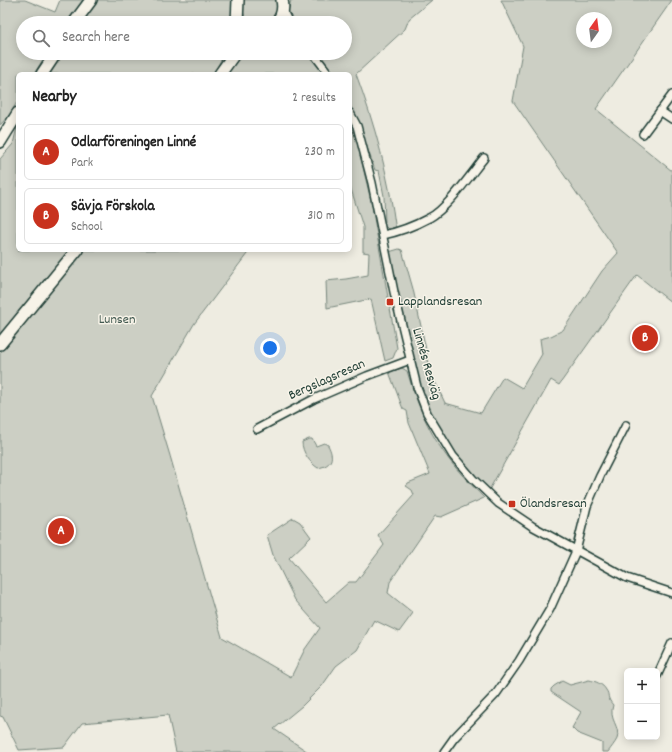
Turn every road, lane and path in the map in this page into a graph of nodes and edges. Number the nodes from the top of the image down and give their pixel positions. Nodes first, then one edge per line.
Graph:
1 (91, 0) edge
2 (283, 4) edge
3 (238, 5) edge
4 (79, 16) edge
5 (237, 16) edge
6 (241, 16) edge
7 (280, 16) edge
8 (287, 16) edge
9 (51, 60) edge
10 (226, 60) edge
11 (230, 60) edge
12 (319, 60) edge
13 (43, 72) edge
14 (222, 72) edge
15 (328, 72) edge
16 (672, 96) edge
17 (660, 111) junction
18 (16, 116) edge
19 (352, 117) edge
20 (672, 120) edge
21 (643, 134) dead end
22 (0, 142) edge
23 (484, 158) dead end
24 (383, 236) junction
25 (75, 252) edge
26 (0, 344) edge
27 (410, 360) junction
28 (626, 425) dead end
29 (257, 428) dead end
30 (576, 551) junction
31 (672, 593) edge
32 (672, 643) edge
33 (660, 669) edge
34 (444, 752) edge

1 - 4 main road
2 - 7 main road
2 - 8 street
3 - 5 main road
3 - 6 main road
9 - 13 main road
10 - 14 main road
11 - 14 main road
12 - 15 street
16 - 17 street
17 - 20 street
17 - 21 street
18 - 22 main road
19 - 24 street, Linnés Resväg
23 - 24 street
24 - 27 street, Linnés Resväg
25 - 26 main road
27 - 29 street, Bergslagsresan
27 - 30 street, Linnés Resväg
28 - 30 street
30 - 31 street, Linnés Resväg
30 - 34 street
32 - 33 street

